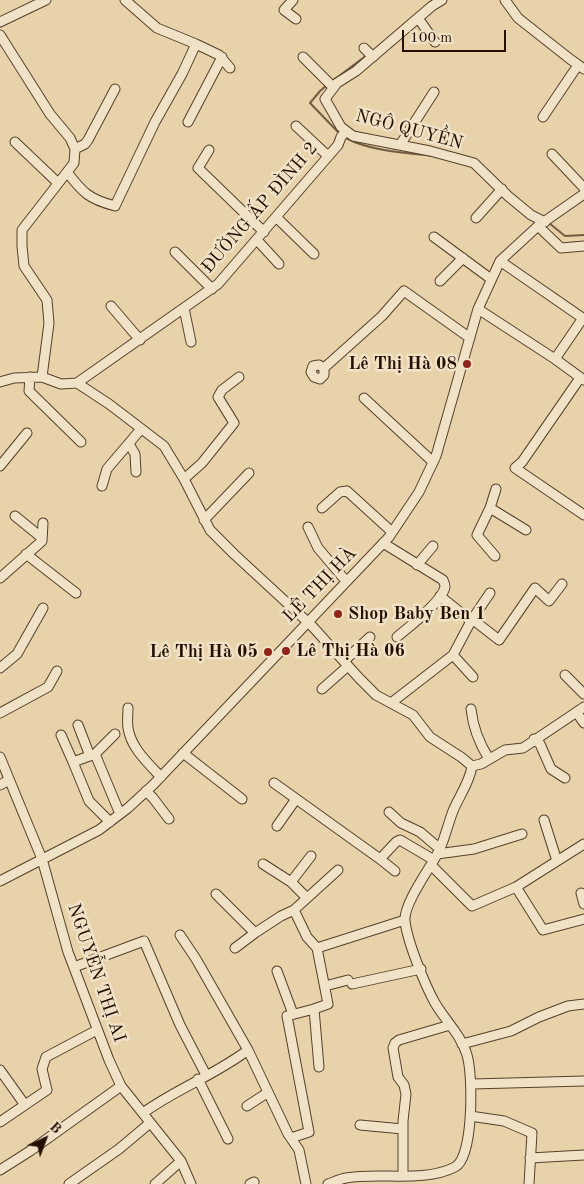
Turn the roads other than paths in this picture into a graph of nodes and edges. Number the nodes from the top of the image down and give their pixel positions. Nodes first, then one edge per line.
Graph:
1 (46, 0) edge
2 (125, 0) edge
3 (293, 0) edge
4 (442, 0) edge
5 (506, 0) edge
6 (296, 18) dead end
7 (418, 18) junction
8 (0, 22) edge
9 (0, 35) edge
10 (435, 42) dead end
11 (196, 44) junction
12 (222, 57) junction
13 (303, 57) dead end
14 (581, 67) edge
15 (230, 68) dead end
16 (331, 84) junction
17 (115, 89) dead end
18 (434, 92) dead end
19 (543, 117) dead end
20 (188, 122) dead end
21 (296, 126) dead end
22 (343, 134) junction
23 (15, 142) dead end
24 (400, 145) junction
25 (75, 149) junction
26 (209, 150) dead end
27 (552, 154) dead end
28 (328, 156) junction
29 (67, 172) junction
30 (58, 183) junction
31 (584, 188) edge
32 (499, 191) junction
33 (584, 194) edge
34 (276, 217) junction
35 (476, 218) dead end
36 (542, 224) junction
37 (264, 232) junction
38 (434, 238) dead end
39 (257, 240) junction
40 (584, 240) edge
41 (584, 246) edge
42 (175, 252) dead end
43 (314, 254) dead end
44 (462, 258) junction
45 (500, 261) junction
46 (279, 264) dead end
47 (492, 279) junction
48 (440, 281) dead end
49 (212, 288) junction
50 (110, 306) dead end
51 (184, 308) junction
52 (478, 309) junction
53 (583, 319) edge
54 (470, 338) junction
55 (140, 340) junction
56 (192, 342) dead end
57 (555, 359) junction
58 (324, 368) dead end
59 (30, 377) junction
60 (42, 377) junction
61 (239, 377) dead end
62 (582, 379) edge
63 (0, 382) edge
64 (77, 384) junction
65 (364, 398) dead end
66 (141, 430) junction
67 (28, 433) dead end
68 (81, 442) dead end
69 (129, 444) junction
70 (433, 462) junction
71 (0, 466) edge
72 (136, 472) dead end
73 (249, 473) dead end
74 (184, 479) junction
75 (102, 486) dead end
76 (496, 489) dead end
77 (322, 508) dead end
78 (490, 508) junction
79 (584, 515) edge
80 (15, 516) dead end
81 (204, 520) junction
82 (43, 524) dead end
83 (308, 527) dead end
84 (526, 530) dead end
85 (392, 532) junction
86 (42, 538) junction
87 (383, 543) junction
88 (433, 546) dead end
89 (26, 554) junction
90 (495, 556) dead end
91 (417, 565) junction
92 (0, 578) edge
93 (346, 581) junction
94 (562, 584) dead end
95 (76, 593) dead end
96 (490, 594) dead end
97 (440, 596) junction
98 (43, 608) dead end
99 (307, 621) junction
100 (471, 621) junction
101 (397, 636) dead end
102 (370, 637) dead end
103 (452, 655) junction
104 (346, 663) junction
105 (0, 668) edge
106 (57, 671) dead end
107 (565, 675) dead end
108 (473, 677) dead end
109 (322, 690) dead end
110 (584, 694) edge
111 (391, 703) junction
112 (128, 708) dead end
113 (470, 709) dead end
114 (581, 710) edge
115 (0, 713) edge
116 (584, 723) edge
117 (78, 725) dead end
118 (115, 734) dead end
119 (61, 735) dead end
120 (534, 740) junction
121 (183, 752) junction
122 (92, 755) junction
123 (0, 757) edge
124 (489, 759) junction
125 (72, 762) junction
126 (472, 766) junction
127 (161, 777) junction
128 (566, 778) dead end
129 (9, 780) junction
130 (274, 783) dead end
131 (0, 785) edge
132 (146, 792) junction
133 (242, 799) dead end
134 (296, 799) junction
135 (389, 812) dead end
136 (120, 814) junction
137 (169, 819) dead end
138 (544, 820) dead end
139 (110, 822) junction
140 (277, 826) dead end
141 (522, 834) dead end
142 (584, 844) edge
143 (311, 856) dead end
144 (436, 857) junction
145 (42, 859) junction
146 (380, 859) junction
147 (557, 860) junction
148 (263, 864) dead end
149 (338, 870) dead end
150 (395, 871) dead end
151 (0, 881) edge
152 (291, 882) junction
153 (516, 887) junction
154 (581, 893) dead end
155 (216, 894) dead end
156 (307, 898) junction
157 (584, 904) edge
158 (294, 910) junction
159 (584, 919) edge
160 (405, 920) junction
161 (255, 933) junction
162 (180, 935) dead end
163 (235, 948) dead end
164 (317, 948) junction
165 (74, 968) junction
166 (421, 969) junction
167 (277, 971) dead end
168 (324, 986) junction
169 (584, 1004) edge
170 (314, 1009) junction
171 (292, 1014) junction
172 (450, 1025) junction
173 (97, 1030) junction
174 (462, 1044) junction
175 (248, 1050) junction
176 (319, 1067) dead end
177 (0, 1070) edge
178 (202, 1077) junction
179 (584, 1081) edge
180 (472, 1084) junction
181 (121, 1086) junction
182 (267, 1092) junction
183 (24, 1105) junction
184 (247, 1106) dead end
185 (143, 1113) junction
186 (470, 1116) junction
187 (0, 1122) edge
188 (150, 1123) junction
189 (360, 1125) dead end
190 (403, 1129) junction
191 (291, 1138) junction
192 (228, 1139) dead end
193 (584, 1155) edge
194 (530, 1158) junction
195 (182, 1161) junction
196 (0, 1170) edge
197 (402, 1176) junction
198 (69, 1184) edge
199 (155, 1184) edge
200 (190, 1184) edge
201 (306, 1184) edge
202 (328, 1184) edge
203 (530, 1184) edge

1 - 8 street
2 - 11 street
3 - 6 street
4 - 7 street
5 - 14 street
7 - 10 street
7 - 16 street
9 - 25 street
11 - 12 street
11 - 29 street
12 - 15 street
12 - 20 street
13 - 16 street
14 - 19 street
16 - 22 street, NGÔ QUYỀN
17 - 25 street
18 - 24 street
21 - 28 street
22 - 24 street, NGÔ QUYỀN
22 - 28 street, ĐƯỜNG ẤP ĐÌNH 2
23 - 30 street
24 - 32 street, NGÔ QUYỀN
25 - 29 street
26 - 37 street
27 - 31 street
28 - 34 street, ĐƯỜNG ẤP ĐÌNH 2
29 - 30 street
30 - 60 street
32 - 35 street
32 - 36 street, NGÔ QUYỀN
33 - 36 street, LÊ THỊ HÀ
34 - 37 street, ĐƯỜNG ẤP ĐÌNH 2
34 - 43 street
36 - 41 street, NGÔ QUYỀN
36 - 45 street, LÊ THỊ HÀ
37 - 39 street, ĐƯỜNG ẤP ĐÌNH 2
38 - 44 street
39 - 46 street
39 - 49 street, ĐƯỜNG ẤP ĐÌNH 2
40 - 41 street
42 - 49 street
44 - 47 street
44 - 48 street
45 - 47 street, LÊ THỊ HÀ
45 - 53 street
47 - 52 street, LÊ THỊ HÀ
49 - 51 street, ĐƯỜNG ẤP ĐÌNH 2
50 - 55 street
51 - 55 street, ĐƯỜNG ẤP ĐÌNH 2
51 - 56 street
52 - 54 street, LÊ THỊ HÀ
52 - 57 street
53 - 57 street
54 - 58 street
54 - 70 street, LÊ THỊ HÀ
55 - 64 street, ĐƯỜNG ẤP ĐÌNH 2
57 - 62 street
59 - 60 street
59 - 63 street
59 - 68 street
60 - 64 street
61 - 74 street
62 - 79 street
64 - 66 street
65 - 70 street
66 - 69 street
66 - 74 street
67 - 71 street
69 - 72 street
69 - 75 street
70 - 85 street, LÊ THỊ HÀ
73 - 81 street
74 - 81 street
76 - 78 street
77 - 85 street
78 - 84 street
78 - 90 street
80 - 86 street
81 - 99 street
82 - 86 street
83 - 93 street
85 - 87 street, LÊ THỊ HÀ
86 - 89 street
87 - 91 street
87 - 93 street, LÊ THỊ HÀ
88 - 91 street
89 - 92 street
89 - 95 street
91 - 97 street
93 - 99 street, LÊ THỊ HÀ
94 - 100 street
96 - 100 street
97 - 100 street
97 - 101 street
98 - 105 street
99 - 104 street
99 - 121 street, LÊ THỊ HÀ
100 - 103 street
102 - 104 street
103 - 108 street
103 - 111 street
104 - 109 street
104 - 111 street
106 - 115 street
107 - 110 street
111 - 126 street
112 - 127 street
113 - 124 street
114 - 116 street
114 - 120 street
117 - 122 street
118 - 122 street
119 - 125 street
120 - 124 street
120 - 128 street
121 - 127 street, LÊ THỊ HÀ
121 - 133 street
122 - 125 street
122 - 136 street
123 - 129 street, NGUYỄN THỊ AI
124 - 126 street
125 - 139 street
126 - 144 street
127 - 132 street, LÊ THỊ HÀ
129 - 131 street
129 - 145 street, NGUYỄN THỊ AI
130 - 134 street
132 - 136 street, LÊ THỊ HÀ
132 - 137 street
134 - 140 street
134 - 146 street
135 - 144 street
136 - 139 street, LÊ THỊ HÀ
138 - 147 street
139 - 145 street, LÊ THỊ HÀ
141 - 144 street
142 - 147 street
143 - 152 street
144 - 146 street
144 - 153 street
144 - 160 street
145 - 151 street, LÊ THỊ HÀ
145 - 165 street, NGUYỄN THỊ AI
146 - 150 street
147 - 153 street
148 - 152 street
149 - 156 street
152 - 156 street
153 - 159 street
154 - 157 street
155 - 161 street
156 - 158 street
158 - 161 street
158 - 164 street
160 - 164 street
160 - 166 street
161 - 163 street
162 - 175 street
164 - 168 street
165 - 173 street, NGUYỄN THỊ AI
165 - 178 street
166 - 168 street
166 - 172 street
167 - 171 street
168 - 170 street
169 - 174 street
170 - 171 street
170 - 176 street
171 - 191 street
172 - 174 street
172 - 190 street
173 - 181 street, NGUYỄN THỊ AI
173 - 183 street
174 - 180 street
175 - 178 street
175 - 182 street
177 - 183 street
178 - 185 street
178 - 192 street
179 - 180 street
180 - 186 street
181 - 185 street, NGUYỄN THỊ AI
181 - 196 street
182 - 184 street
182 - 191 street
183 - 187 street
185 - 188 street, NGUYỄN THỊ AI
186 - 194 street
186 - 197 street
188 - 195 street, NGUYỄN THỊ AI
188 - 198 street
189 - 190 street
190 - 197 street
191 - 201 street
193 - 194 street
194 - 203 street
195 - 199 street
195 - 200 street, NGUYỄN THỊ AI
197 - 202 street

